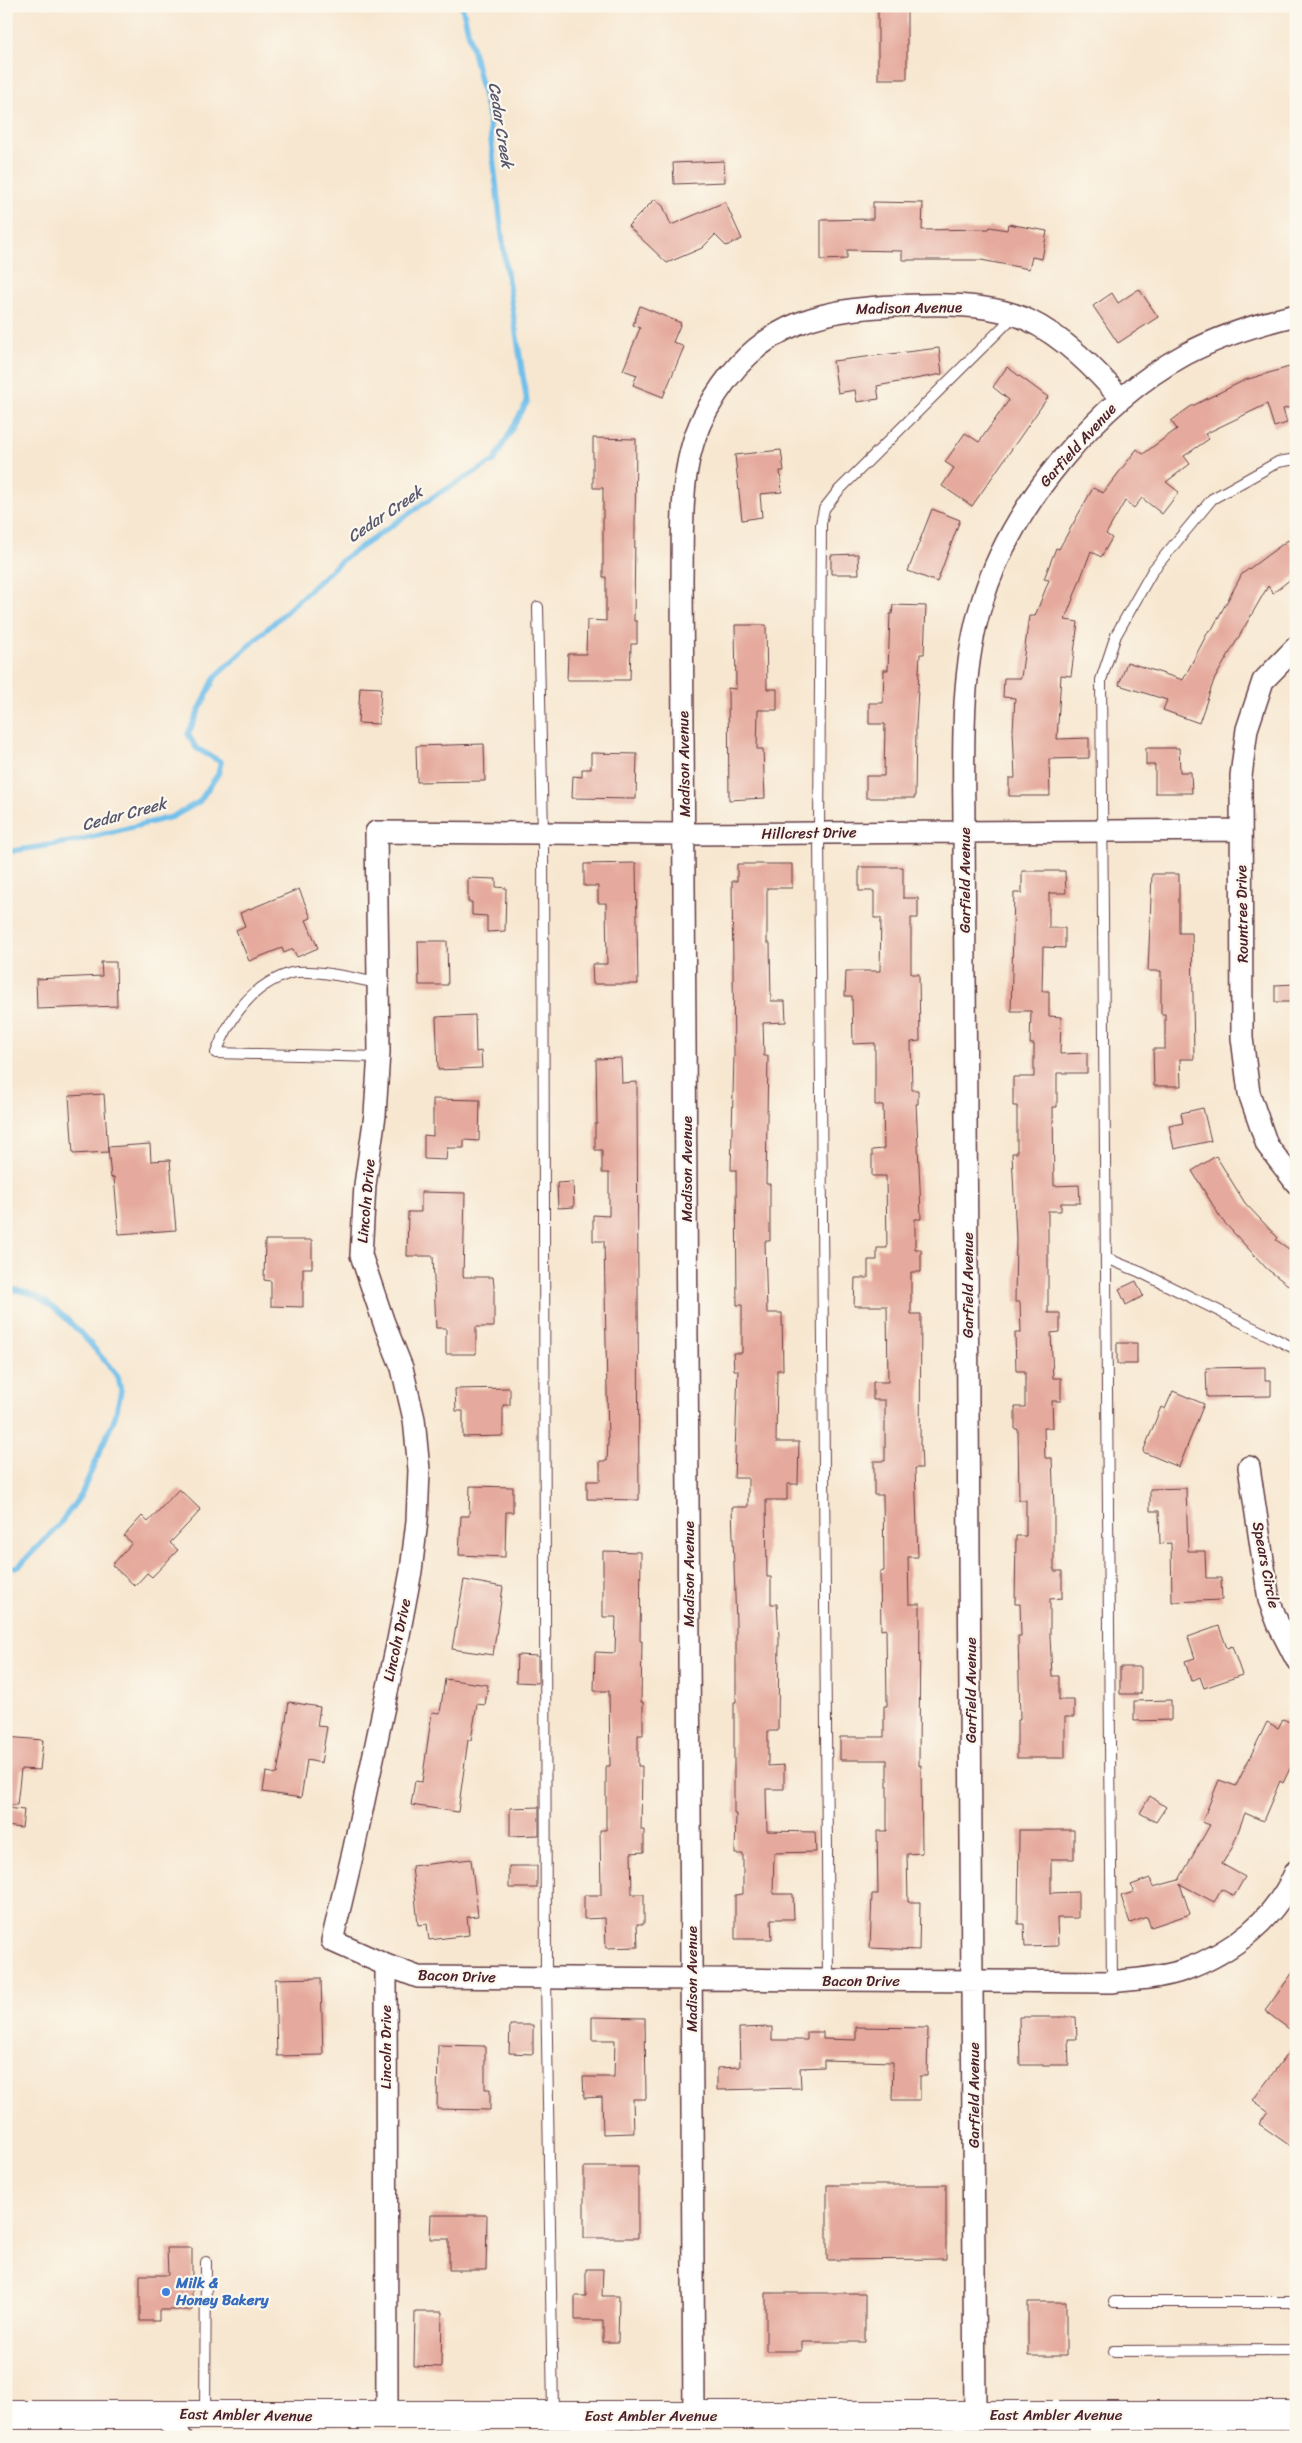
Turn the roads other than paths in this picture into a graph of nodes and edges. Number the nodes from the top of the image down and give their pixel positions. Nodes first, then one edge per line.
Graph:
1 (1296, 315) edge
2 (1014, 316) junction
3 (1120, 398) junction
4 (1296, 459) edge
5 (538, 607) dead end
6 (1296, 647) edge
7 (1241, 830) junction
8 (964, 831) junction
9 (1102, 831) junction
10 (376, 832) joint
11 (543, 833) junction
12 (820, 833) junction
13 (685, 834) junction
14 (378, 983) junction
15 (379, 1057) junction
16 (1296, 1183) edge
17 (1106, 1258) junction
18 (1296, 1349) edge
19 (1249, 1467) dead end
20 (1296, 1659) edge
21 (1296, 1871) edge
22 (386, 1965) junction
23 (546, 1978) junction
24 (692, 1979) junction
25 (828, 1980) junction
26 (973, 1981) junction
27 (1112, 1982) junction
28 (206, 2262) dead end
29 (1114, 2302) dead end
30 (1296, 2302) edge
31 (1296, 2350) edge
32 (1114, 2351) dead end
33 (205, 2414) junction
34 (1296, 2414) edge
35 (6, 2415) edge
36 (974, 2415) junction
37 (387, 2416) junction
38 (553, 2416) junction
39 (694, 2416) junction
40 (162, 2426) edge
41 (1100, 2426) edge
42 (181, 2437) edge

1 - 3 street, Garfield Avenue
2 - 3 street, Madison Avenue
2 - 12 lane
2 - 13 street, Madison Avenue
3 - 8 street, Garfield Avenue
4 - 9 lane
5 - 11 lane
6 - 7 street, Rountree Drive
7 - 9 street, Hillcrest Drive
7 - 16 street, Rountree Drive
8 - 9 street, Hillcrest Drive
8 - 12 street, Hillcrest Drive
8 - 26 street, Garfield Avenue
9 - 17 lane
10 - 11 street, Hillcrest Drive
10 - 14 street, Lincoln Drive
11 - 13 street, Hillcrest Drive
11 - 23 lane
12 - 13 street, Hillcrest Drive
12 - 25 lane
13 - 24 street, Madison Avenue
14 - 15 street, Lincoln Drive
14 - 15 lane
15 - 22 street, Lincoln Drive
17 - 18 lane
17 - 27 lane
19 - 20 street, Spears Circle
21 - 27 street, Bacon Drive
22 - 23 street, Bacon Drive
22 - 37 street, Lincoln Drive
23 - 24 street, Bacon Drive
23 - 38 lane
24 - 25 street, Bacon Drive
24 - 39 street, Madison Avenue
25 - 26 street, Bacon Drive
26 - 27 street, Bacon Drive
26 - 36 street, Garfield Avenue
28 - 33 lane
29 - 30 lane
31 - 32 lane
33 - 37 main road, East Ambler Avenue
33 - 40 main road, East Ambler Avenue
34 - 41 main road, East Ambler Avenue
35 - 40 main road, East Ambler Avenue
36 - 39 main road, East Ambler Avenue
36 - 41 main road, East Ambler Avenue
37 - 38 main road, East Ambler Avenue
38 - 39 main road, East Ambler Avenue
40 - 42 street

